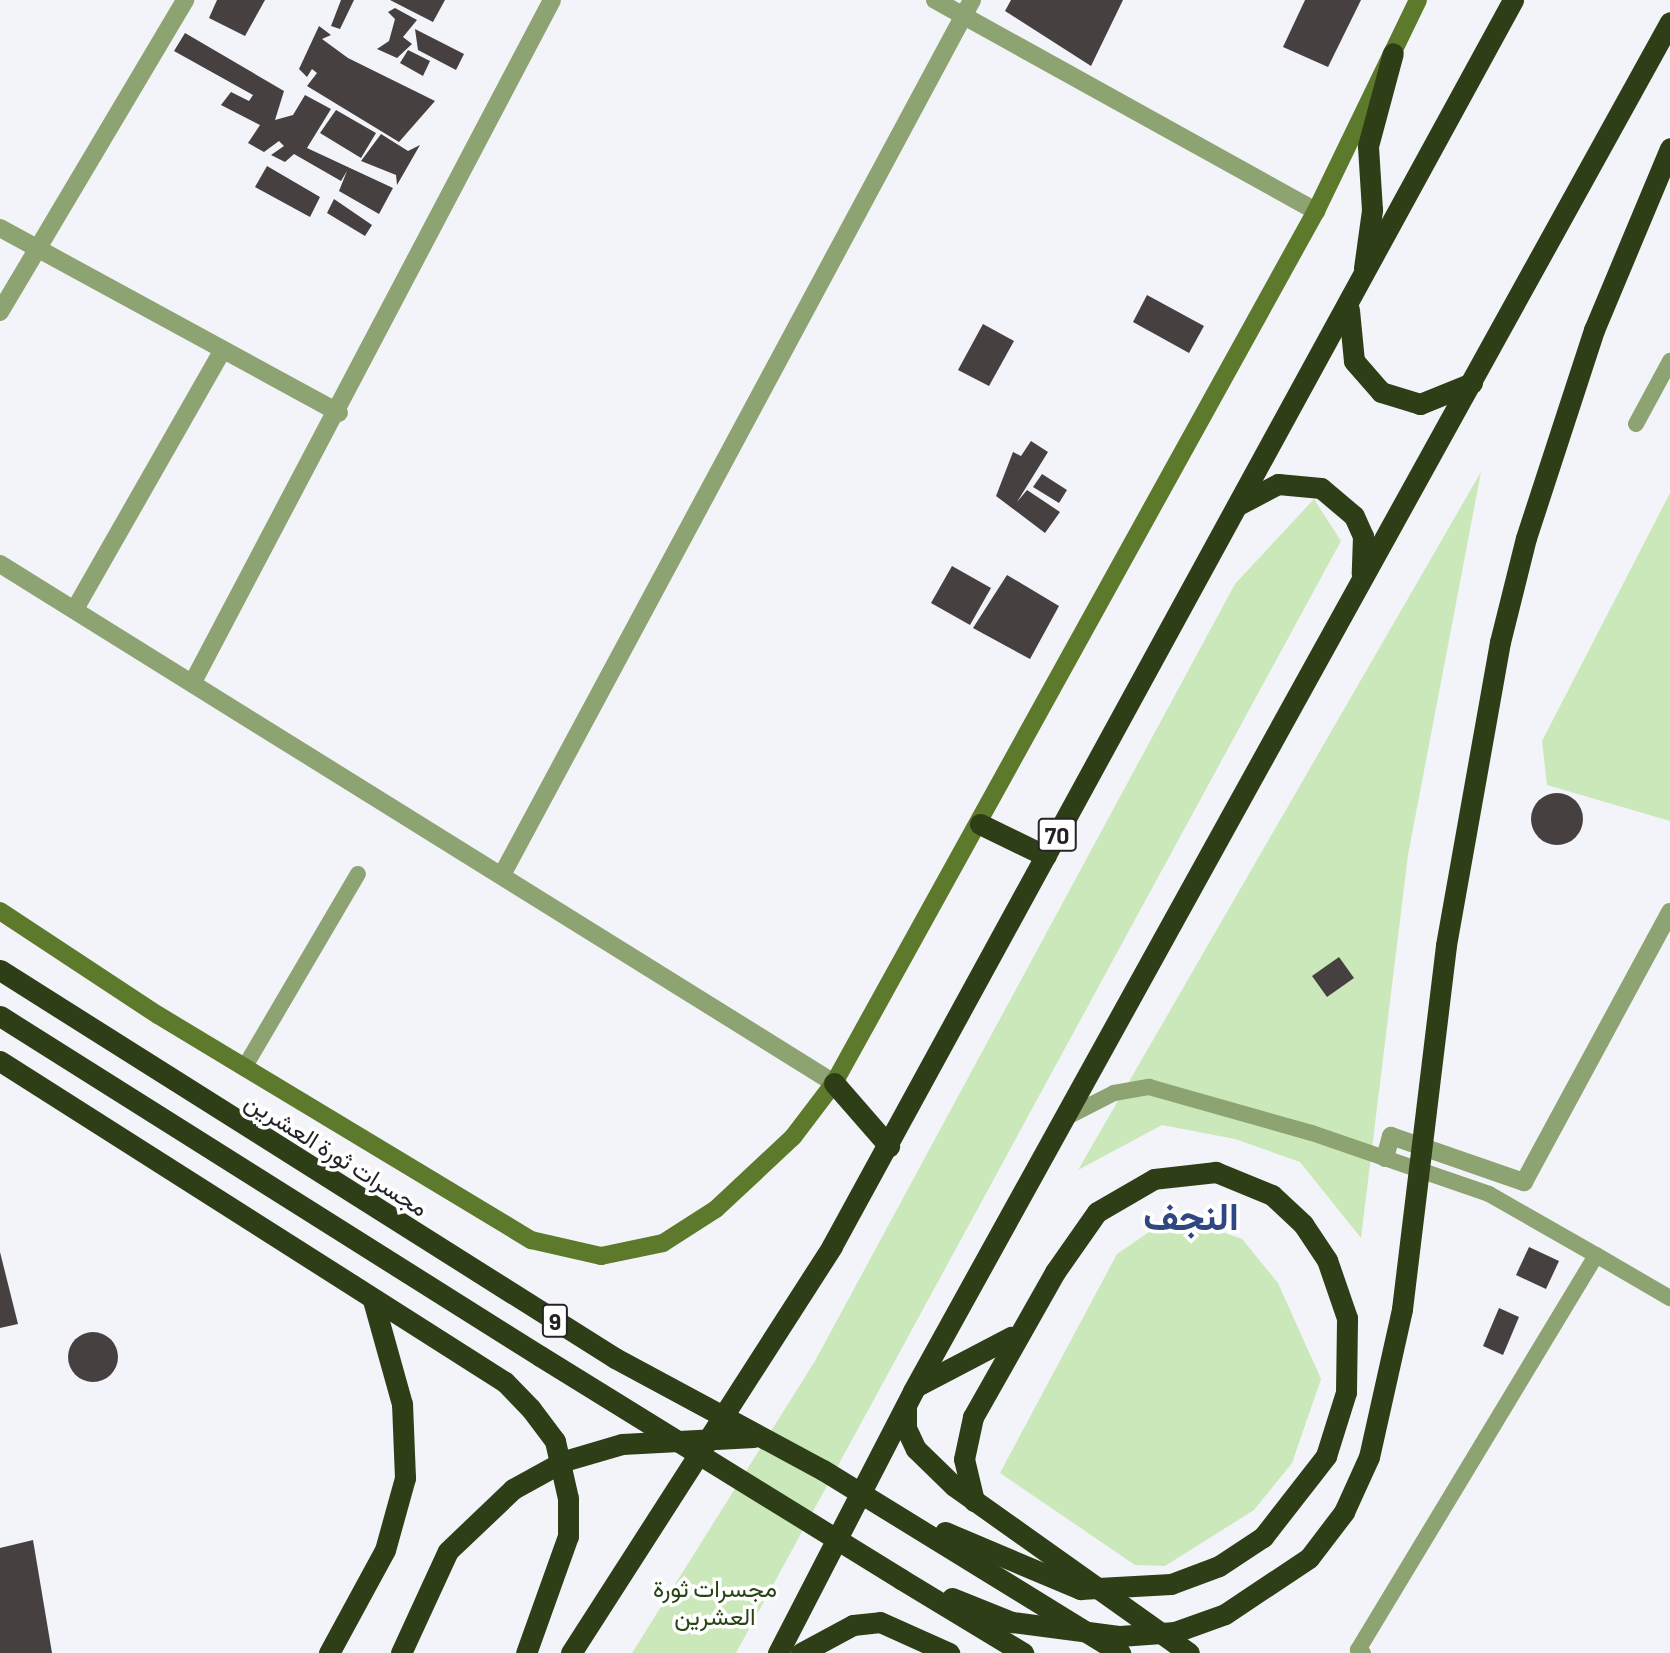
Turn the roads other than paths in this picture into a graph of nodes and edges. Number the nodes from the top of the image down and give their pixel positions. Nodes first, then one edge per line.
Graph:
1 (185, 0) edge
2 (552, 0) edge
3 (935, 0) edge
4 (1418, 0) edge
5 (1513, 0) edge
6 (968, 8) edge
7 (1670, 22) edge
8 (1393, 53) junction
9 (1670, 148) edge
10 (1316, 211) junction
11 (0, 228) edge
12 (37, 249) junction
13 (1357, 292) junction
14 (0, 312) edge
15 (223, 350) junction
16 (1670, 361) edge
17 (1476, 380) junction
18 (339, 413) junction
19 (1636, 424) dead end
20 (1227, 522) junction
21 (0, 564) edge
22 (1361, 579) junction
23 (75, 609) junction
24 (194, 680) junction
25 (980, 824) junction
26 (1046, 856) junction
27 (503, 873) junction
28 (358, 874) dead end
29 (0, 911) edge
30 (1670, 912) edge
31 (0, 970) edge
32 (0, 1016) edge
33 (0, 1061) edge
34 (244, 1069) junction
35 (834, 1083) junction
36 (1063, 1119) junction
37 (889, 1146) junction
38 (1385, 1158) junction
39 (1596, 1255) junction
40 (1670, 1298) edge
41 (373, 1300) junction
42 (1020, 1329) junction
43 (909, 1398) junction
44 (782, 1446) junction
45 (824, 1470) junction
46 (975, 1503) junction
47 (901, 1579) junction
48 (1102, 1592) junction
49 (330, 1653) edge
50 (401, 1653) edge
51 (526, 1653) edge
52 (571, 1653) edge
53 (778, 1653) edge
54 (801, 1653) edge
55 (949, 1653) edge
56 (1023, 1653) edge
57 (1120, 1653) edge
58 (1189, 1653) edge
59 (1363, 1653) edge

1 - 12 street
2 - 18 street
3 - 6 street
4 - 8 main road
5 - 13 highway, 70
6 - 10 street
6 - 27 street
7 - 17 highway
8 - 10 main road
8 - 13 highway
9 - 47 highway, bridge
10 - 25 main road
11 - 12 street
12 - 14 street
12 - 15 street
13 - 17 highway
13 - 20 highway, 70
15 - 18 street
15 - 23 street
16 - 19 lane
17 - 22 highway
18 - 24 street
20 - 22 highway
20 - 26 highway, 70
21 - 23 street
22 - 36 highway
23 - 24 street
24 - 27 street
25 - 26 highway
25 - 35 main road
26 - 37 highway, 70
27 - 35 street
28 - 34 lane
29 - 34 main road
30 - 38 street
31 - 44 highway, مجسرات ثورة العشرين / 9, bridge
32 - 47 highway, 9, bridge
33 - 41 highway
34 - 35 main road
35 - 37 highway
36 - 38 lane
36 - 43 highway
37 - 52 highway, 70
38 - 39 lane
39 - 40 lane
39 - 59 lane
41 - 49 highway
41 - 51 highway
42 - 43 highway
42 - 46 highway
42 - 48 highway, bridge
43 - 46 highway
43 - 53 highway
44 - 45 highway, مجسرات ثورة العشرين / 9, bridge
44 - 50 highway, bridge
45 - 48 highway, bridge
45 - 57 highway, مجسرات ثورة العشرين / 9, bridge
46 - 48 highway
47 - 56 highway, 9
48 - 58 highway
54 - 55 highway

